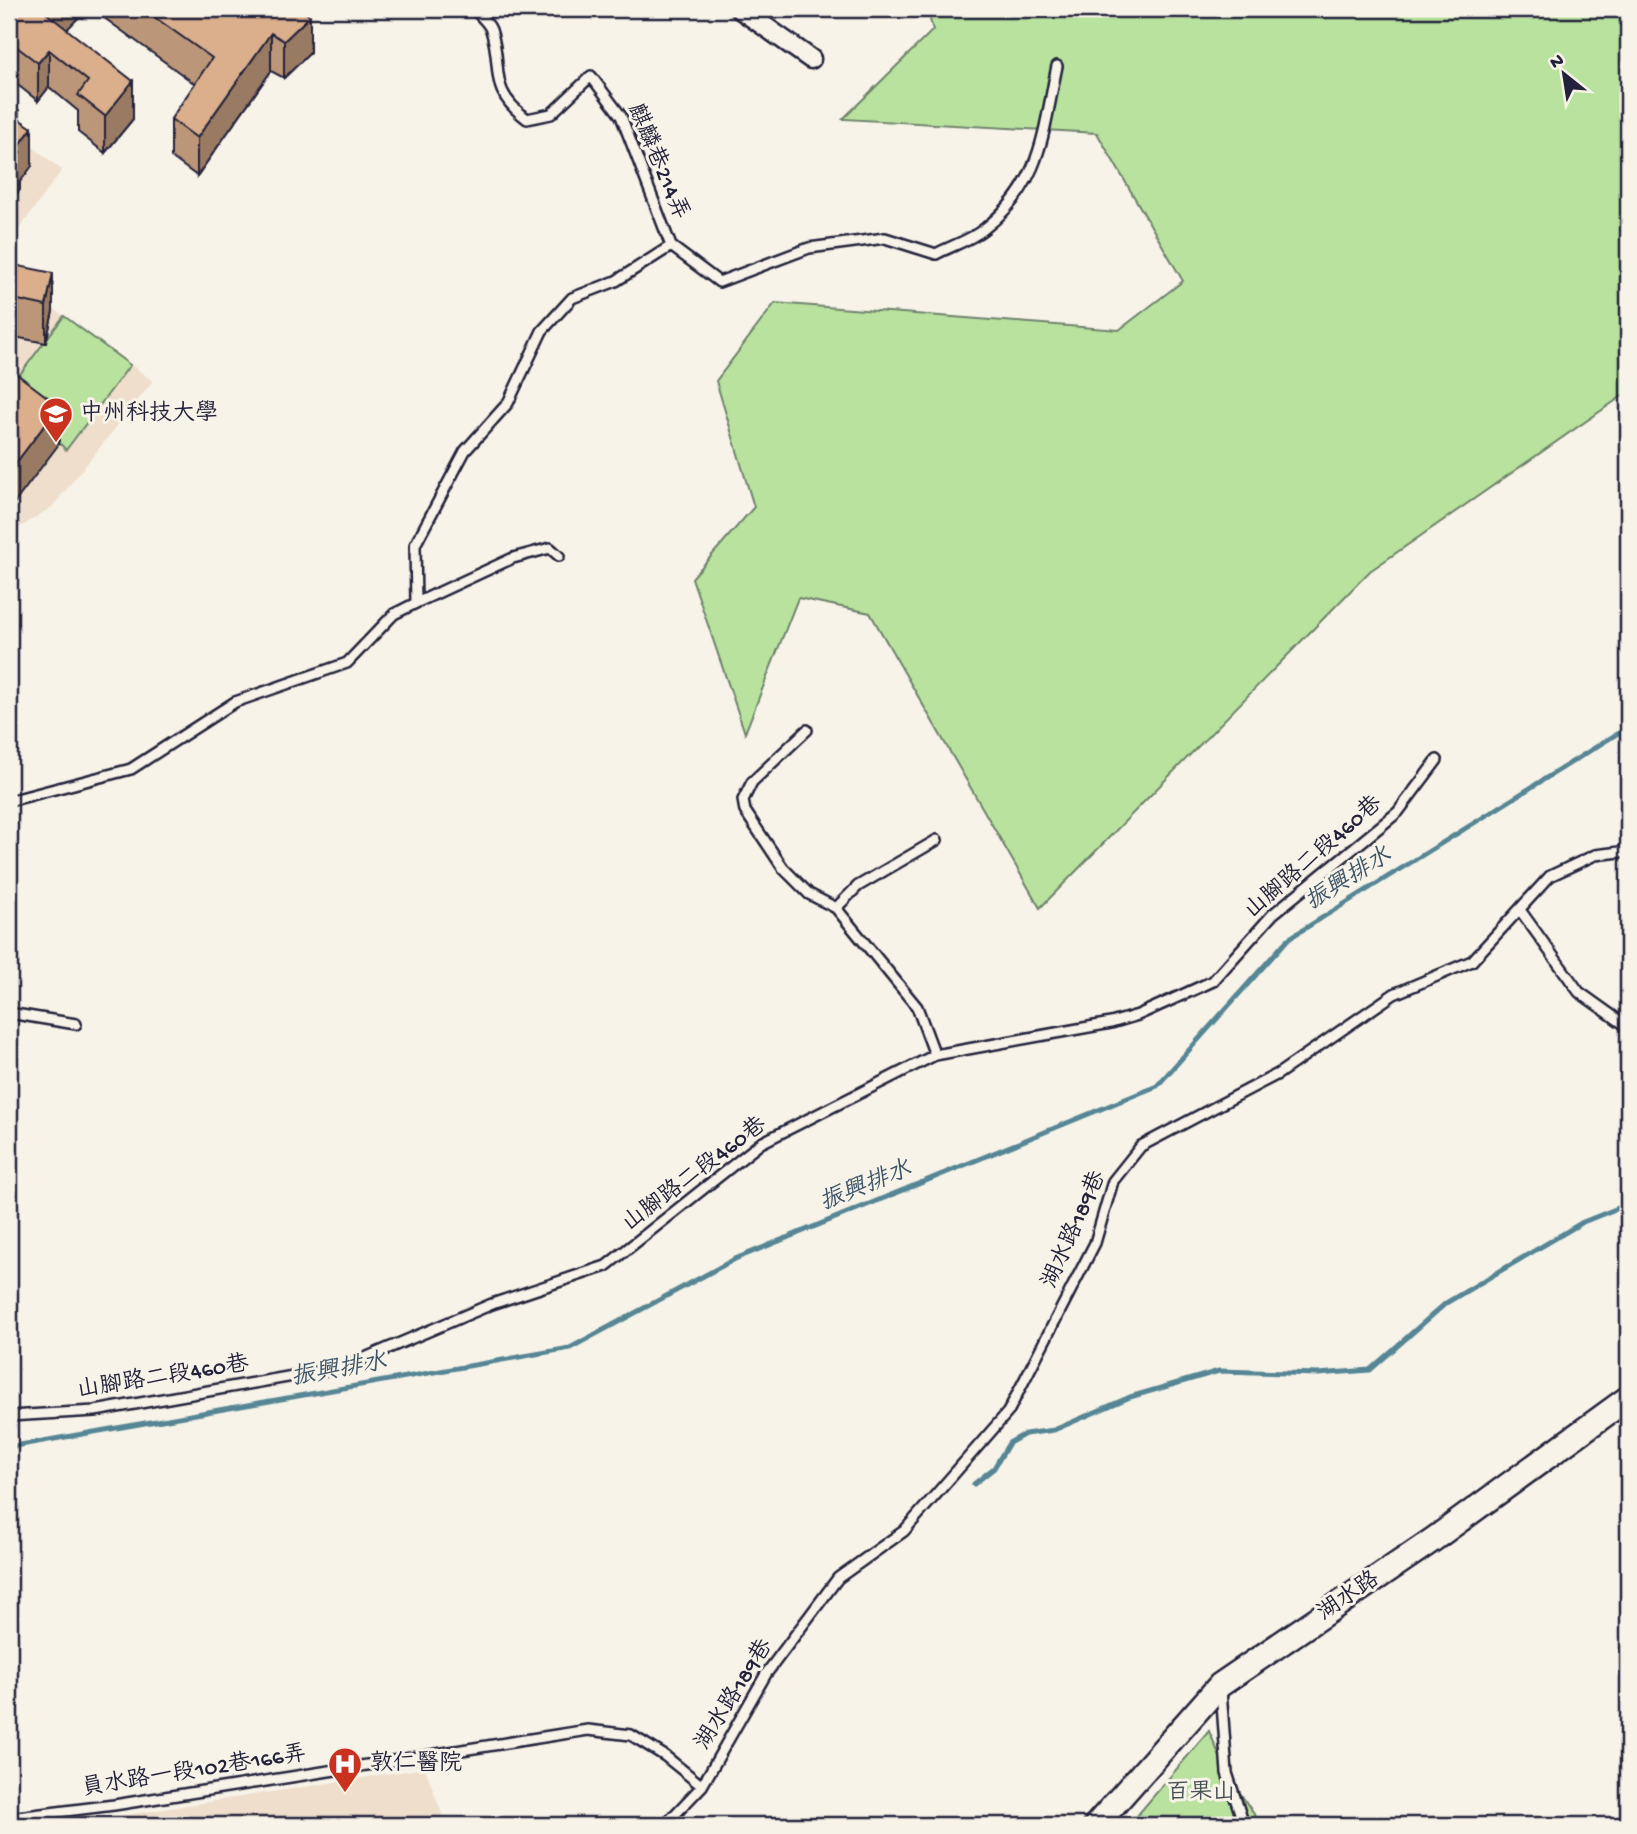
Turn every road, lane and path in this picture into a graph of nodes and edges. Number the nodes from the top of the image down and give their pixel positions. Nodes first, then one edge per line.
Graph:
1 (474, 9) edge
2 (740, 9) edge
3 (811, 59) dead end
4 (1058, 66) dead end
5 (671, 246) junction
6 (559, 556) dead end
7 (416, 603) junction
8 (807, 730) dead end
9 (1437, 760) dead end
10 (9, 801) edge
11 (937, 840) dead end
12 (1628, 851) edge
13 (836, 908) junction
14 (1520, 910) junction
15 (9, 1013) edge
16 (76, 1024) dead end
17 (1628, 1027) edge
18 (935, 1055) junction
19 (1628, 1398) edge
20 (9, 1416) edge
21 (1220, 1685) junction
22 (702, 1786) junction
23 (9, 1818) edge
24 (665, 1825) edge
25 (1096, 1825) edge
26 (1244, 1825) edge

1 - 5 lane, 麒麟巷214弄
2 - 3 street
4 - 5 lane, 麒麟巷214弄
5 - 7 lane
6 - 7 lane
7 - 10 lane
8 - 13 lane
9 - 18 lane, 山腳路二段460巷
11 - 13 lane
12 - 14 lane, 湖水路189巷
13 - 18 lane
14 - 17 lane
14 - 22 lane, 湖水路189巷
15 - 16 lane
18 - 20 lane, 山腳路二段460巷
19 - 21 street, 湖水路
21 - 25 street, 湖水路
21 - 26 lane
22 - 23 lane, 員水路一段102巷166弄
22 - 24 lane, 湖水路189巷

